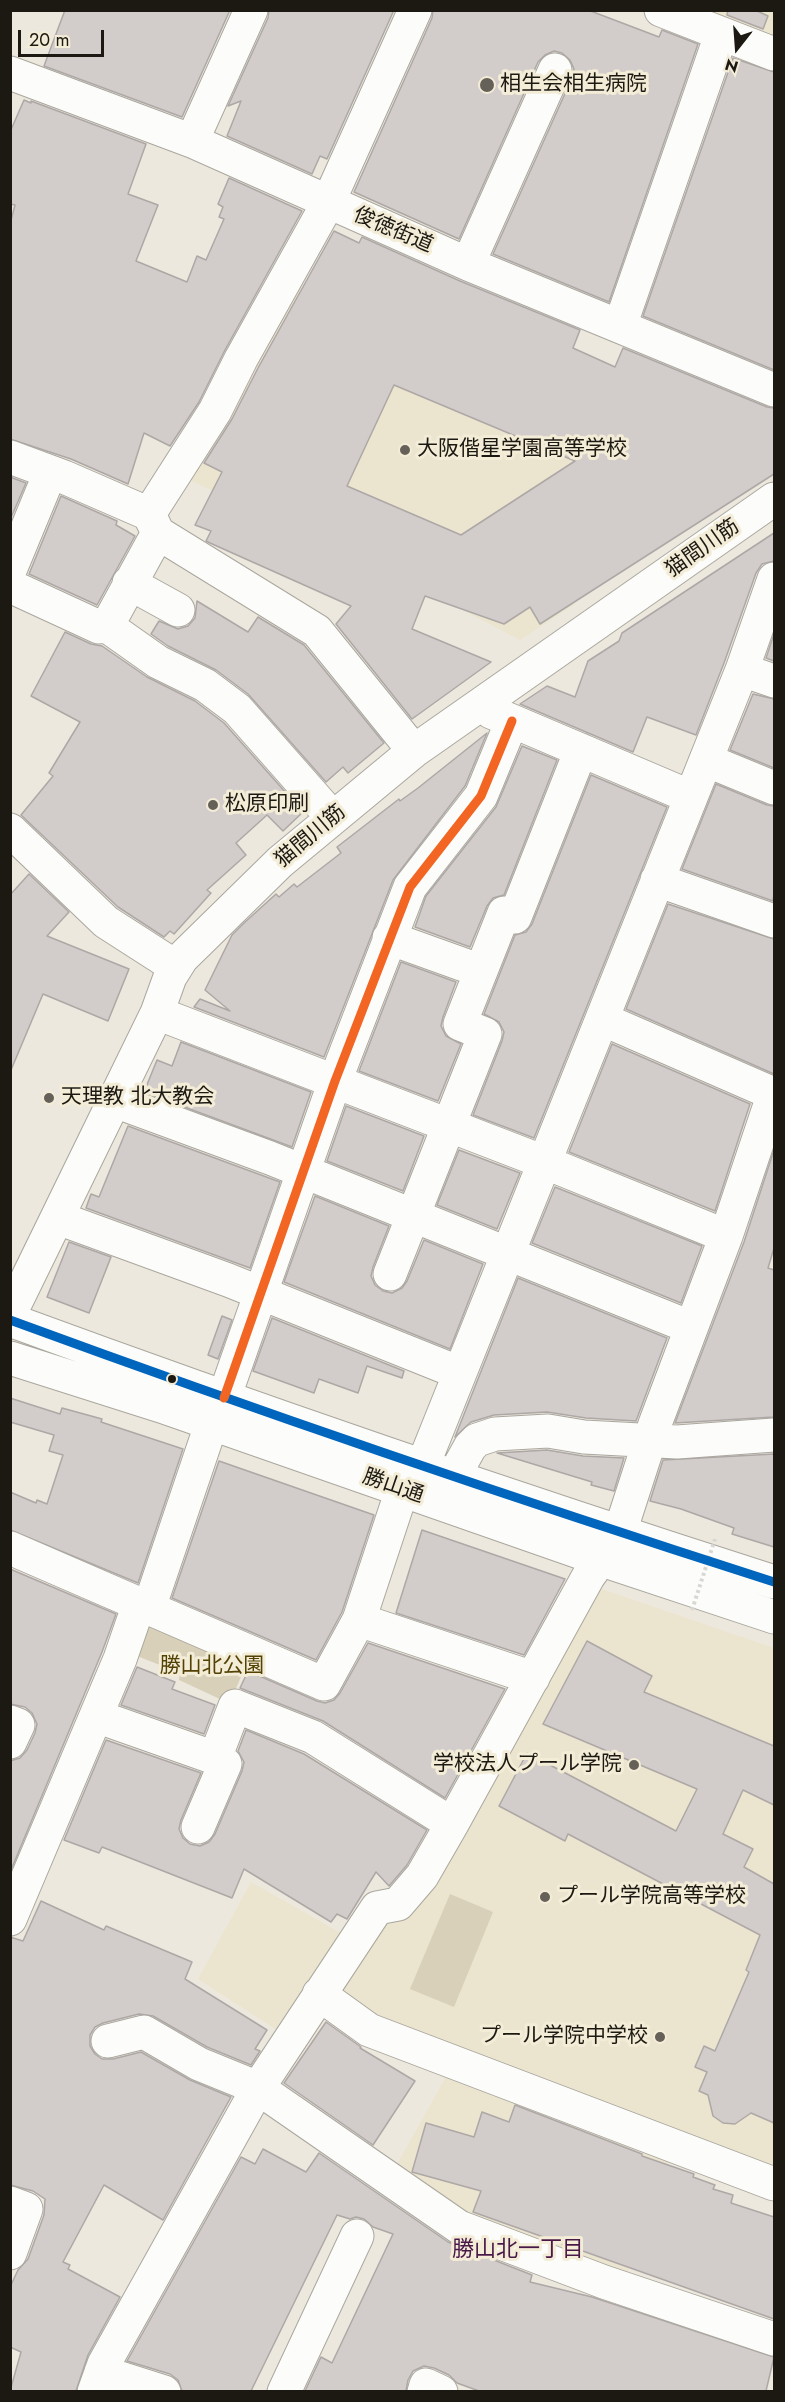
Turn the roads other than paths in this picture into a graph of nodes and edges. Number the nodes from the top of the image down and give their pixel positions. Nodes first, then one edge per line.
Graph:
1 (251, 10) edge
2 (415, 10) edge
3 (661, 10) edge
4 (721, 35) junction
5 (774, 54) edge
6 (555, 70) dead end
7 (10, 74) edge
8 (192, 141) junction
9 (328, 203) junction
10 (468, 264) junction
11 (620, 326) junction
12 (774, 390) edge
13 (10, 457) edge
14 (50, 473) junction
15 (774, 499) edge
16 (154, 523) junction
17 (11, 570) edge
18 (774, 579) edge
19 (129, 583) junction
20 (178, 610) dead end
21 (107, 626) junction
22 (742, 670) junction
23 (774, 681) edge
24 (478, 707) junction
25 (512, 721) junction
26 (580, 750) junction
27 (414, 751) junction
28 (706, 760) junction
29 (774, 788) edge
30 (691, 797) junction
31 (333, 818) junction
32 (10, 830) edge
33 (657, 880) junction
34 (774, 921) edge
35 (389, 938) junction
36 (176, 967) junction
37 (481, 971) junction
38 (157, 1013) junction
39 (602, 1019) junction
40 (335, 1081) junction
41 (774, 1093) edge
42 (115, 1101) junction
43 (449, 1125) junction
44 (544, 1162) junction
45 (304, 1172) junction
46 (414, 1215) junction
47 (58, 1218) junction
48 (726, 1236) junction
49 (508, 1253) junction
50 (390, 1274) dead end
51 (262, 1294) junction
52 (10, 1314) edge
53 (10, 1320) edge
54 (690, 1327) junction
55 (10, 1358) edge
56 (460, 1373) junction
57 (217, 1411) junction
58 (774, 1435) edge
59 (650, 1442) junction
60 (423, 1465) junction
61 (454, 1476) junction
62 (402, 1490) junction
63 (620, 1532) junction
64 (10, 1548) edge
65 (599, 1559) junction
66 (774, 1582) edge
67 (144, 1606) junction
68 (774, 1617) edge
69 (358, 1620) junction
70 (533, 1678) junction
71 (96, 1716) junction
72 (10, 1722) edge
73 (10, 1742) edge
74 (215, 1758) junction
75 (452, 1824) junction
76 (198, 1827) dead end
77 (13, 1907) edge
78 (319, 1994) junction
79 (108, 2042) dead end
80 (258, 2088) junction
81 (774, 2184) edge
82 (10, 2203) edge
83 (357, 2236) dead end
84 (10, 2253) edge
85 (774, 2339) edge
86 (98, 2382) edge
87 (164, 2391) edge
88 (284, 2391) edge
89 (424, 2391) edge
90 (441, 2391) edge

1 - 8 street
2 - 9 street
3 - 4 street
4 - 5 street
4 - 11 street
6 - 10 street
7 - 8 street, 俊徳街道
8 - 9 street, 俊徳街道
9 - 10 street, 俊徳街道
9 - 16 street
10 - 11 street, 俊徳街道
11 - 12 street, 俊徳街道
13 - 14 street
14 - 16 street
14 - 17 street
15 - 24 street, 猫間川筋
16 - 19 street
16 - 27 street
17 - 21 street
18 - 22 street
19 - 20 street
19 - 21 street
21 - 31 street
22 - 23 street
22 - 28 street
24 - 25 street
24 - 27 street, 猫間川筋
25 - 26 street
25 - 35 street
26 - 30 street
26 - 37 street
27 - 31 street, 猫間川筋
28 - 29 street
28 - 30 street
30 - 33 street
31 - 36 street, 猫間川筋
32 - 36 street
33 - 34 street
33 - 39 street
35 - 37 street
35 - 40 street
36 - 38 street, 猫間川筋
37 - 43 street
38 - 40 street
38 - 42 street, 猫間川筋
39 - 41 street
39 - 44 street
40 - 43 street
40 - 45 street
41 - 48 street
42 - 45 street
42 - 47 street, 猫間川筋
43 - 44 street
43 - 46 street
44 - 48 street
44 - 49 street
45 - 46 street
45 - 51 street
46 - 49 street
46 - 50 street
47 - 51 street
47 - 52 street, 猫間川筋
48 - 54 street
49 - 54 street
49 - 56 street
51 - 56 street
51 - 57 street
53 - 57 street, 勝山通
54 - 59 street
55 - 57 street, 勝山通
56 - 60 street
57 - 60 street, 勝山通
57 - 62 street, 勝山通
57 - 67 street
58 - 59 street
59 - 61 street
59 - 63 street
60 - 61 street, 勝山通
61 - 63 street, 勝山通
62 - 65 street, 勝山通
62 - 69 street
63 - 65 street
63 - 66 street, 勝山通
64 - 67 street
65 - 68 street, 勝山通
65 - 70 street
67 - 69 street
67 - 71 street
69 - 70 street
70 - 75 street
71 - 74 street
71 - 77 street
72 - 73 street
74 - 75 street
74 - 76 street
75 - 78 street
78 - 80 street
78 - 81 street
79 - 80 street
80 - 85 street
80 - 86 street
82 - 84 street
83 - 88 street
86 - 87 street
89 - 90 street

